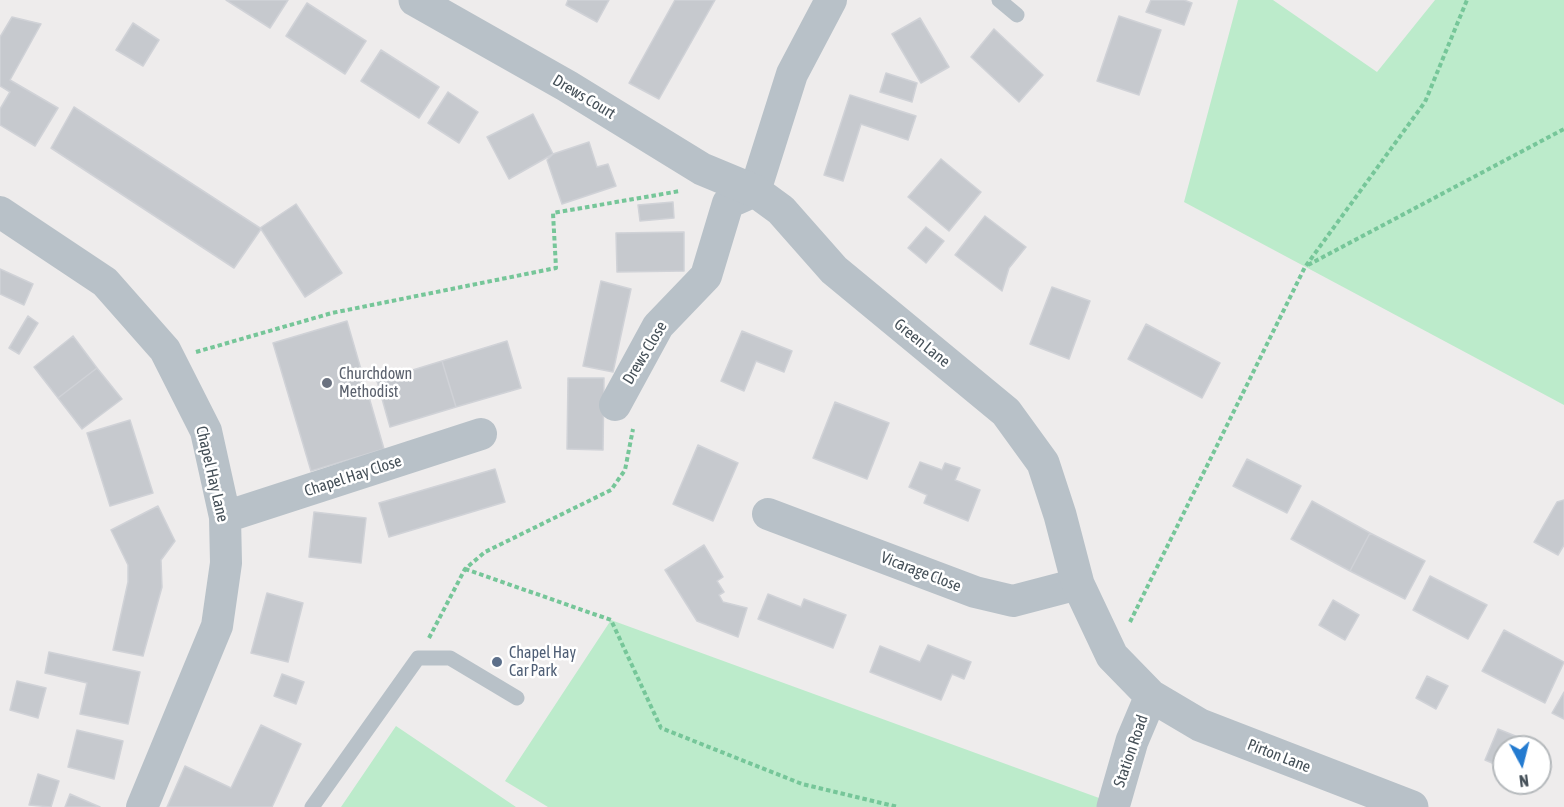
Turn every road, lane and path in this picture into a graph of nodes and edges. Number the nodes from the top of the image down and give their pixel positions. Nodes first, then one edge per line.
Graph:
1 (415, 0) edge
2 (831, 0) edge
3 (999, 0) edge
4 (1467, 0) edge
5 (1017, 15) dead end
6 (1564, 129) edge
7 (724, 178) junction
8 (755, 191) junction
9 (0, 212) edge
10 (1305, 267) junction
11 (175, 369) junction
12 (624, 416) joint
13 (481, 434) dead end
14 (768, 513) dead end
15 (225, 517) junction
16 (465, 569) junction
17 (1078, 584) junction
18 (1112, 656) junction
19 (418, 657) junction
20 (1151, 696) junction
21 (517, 698) dead end
22 (142, 807) edge
23 (312, 807) edge
24 (898, 807) edge
25 (1113, 807) edge
26 (1412, 807) edge

1 - 7 street, Drews Court
2 - 8 street
3 - 5 lane
4 - 10 path
6 - 10 path
7 - 8 street, Drews Court
7 - 11 path
8 - 12 street, Drews Close
8 - 17 street, Green Lane
9 - 11 street, Chapel Hay Lane
10 - 18 path
11 - 15 street, Chapel Hay Lane
12 - 16 path
13 - 15 street, Chapel Hay Close
14 - 17 street, Vicarage Close
15 - 22 street, Chapel Hay Lane
16 - 19 path
16 - 24 path
17 - 18 street, Green Lane
18 - 20 street, Green Lane
19 - 21 lane
19 - 23 lane
20 - 25 street, Station Road
20 - 26 street, Pirton Lane

